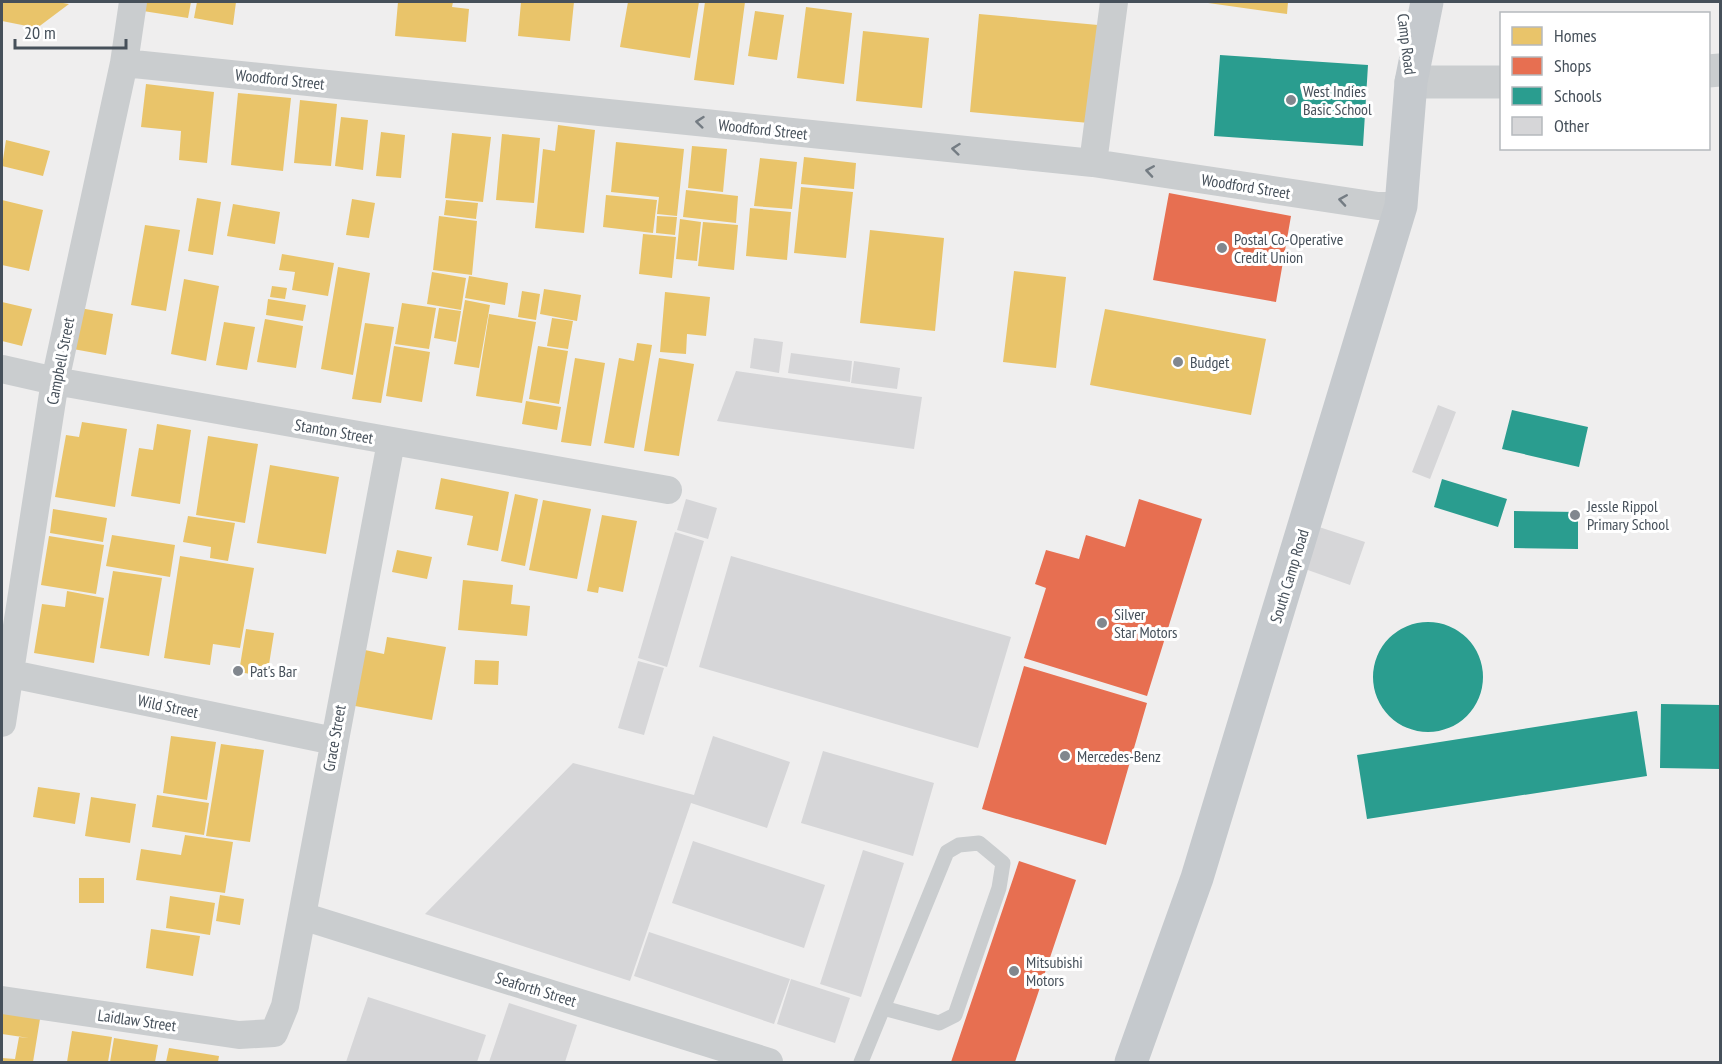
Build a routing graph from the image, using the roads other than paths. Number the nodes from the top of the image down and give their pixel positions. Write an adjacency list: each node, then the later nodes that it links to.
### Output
1 (133, 2): 5 (street, Campbell Street)
2 (1114, 2): 8 (street)
3 (1403, 2): 6 (main road, Camp Road)
4 (1427, 2): 6 (main road, Camp Road)
5 (124, 63): 8 (street, Woodford Street, one-way to 5); 11 (street, Campbell Street)
6 (1411, 82): 7 (street); 9 (main road, South Camp Road)
7 (1500, 82)
8 (1093, 163): 9 (street, Woodford Street, one-way to 8)
9 (1401, 206): 23 (main road, South Camp Road)
10 (2, 369): 11 (street, Stanton Street)
11 (54, 381): 12 (street, Stanton Street); 14 (street, Campbell Street)
12 (391, 442): 13 (street, Stanton Street); 16 (street, Grace Street)
13 (668, 490)
14 (5, 673): 15 (street, Campbell Street); 16 (street, Wild Street)
15 (2, 723)
16 (334, 741): 17 (street, Grace Street)
17 (303, 916): 20 (street, Grace Street); 21 (street, Seaforth Street)
18 (2, 1000): 20 (street, Laidlaw Street)
19 (883, 1008): 19 (lane); 22 (lane)
20 (274, 1033)
21 (769, 1062)
22 (861, 1062)
23 (1131, 1062)

